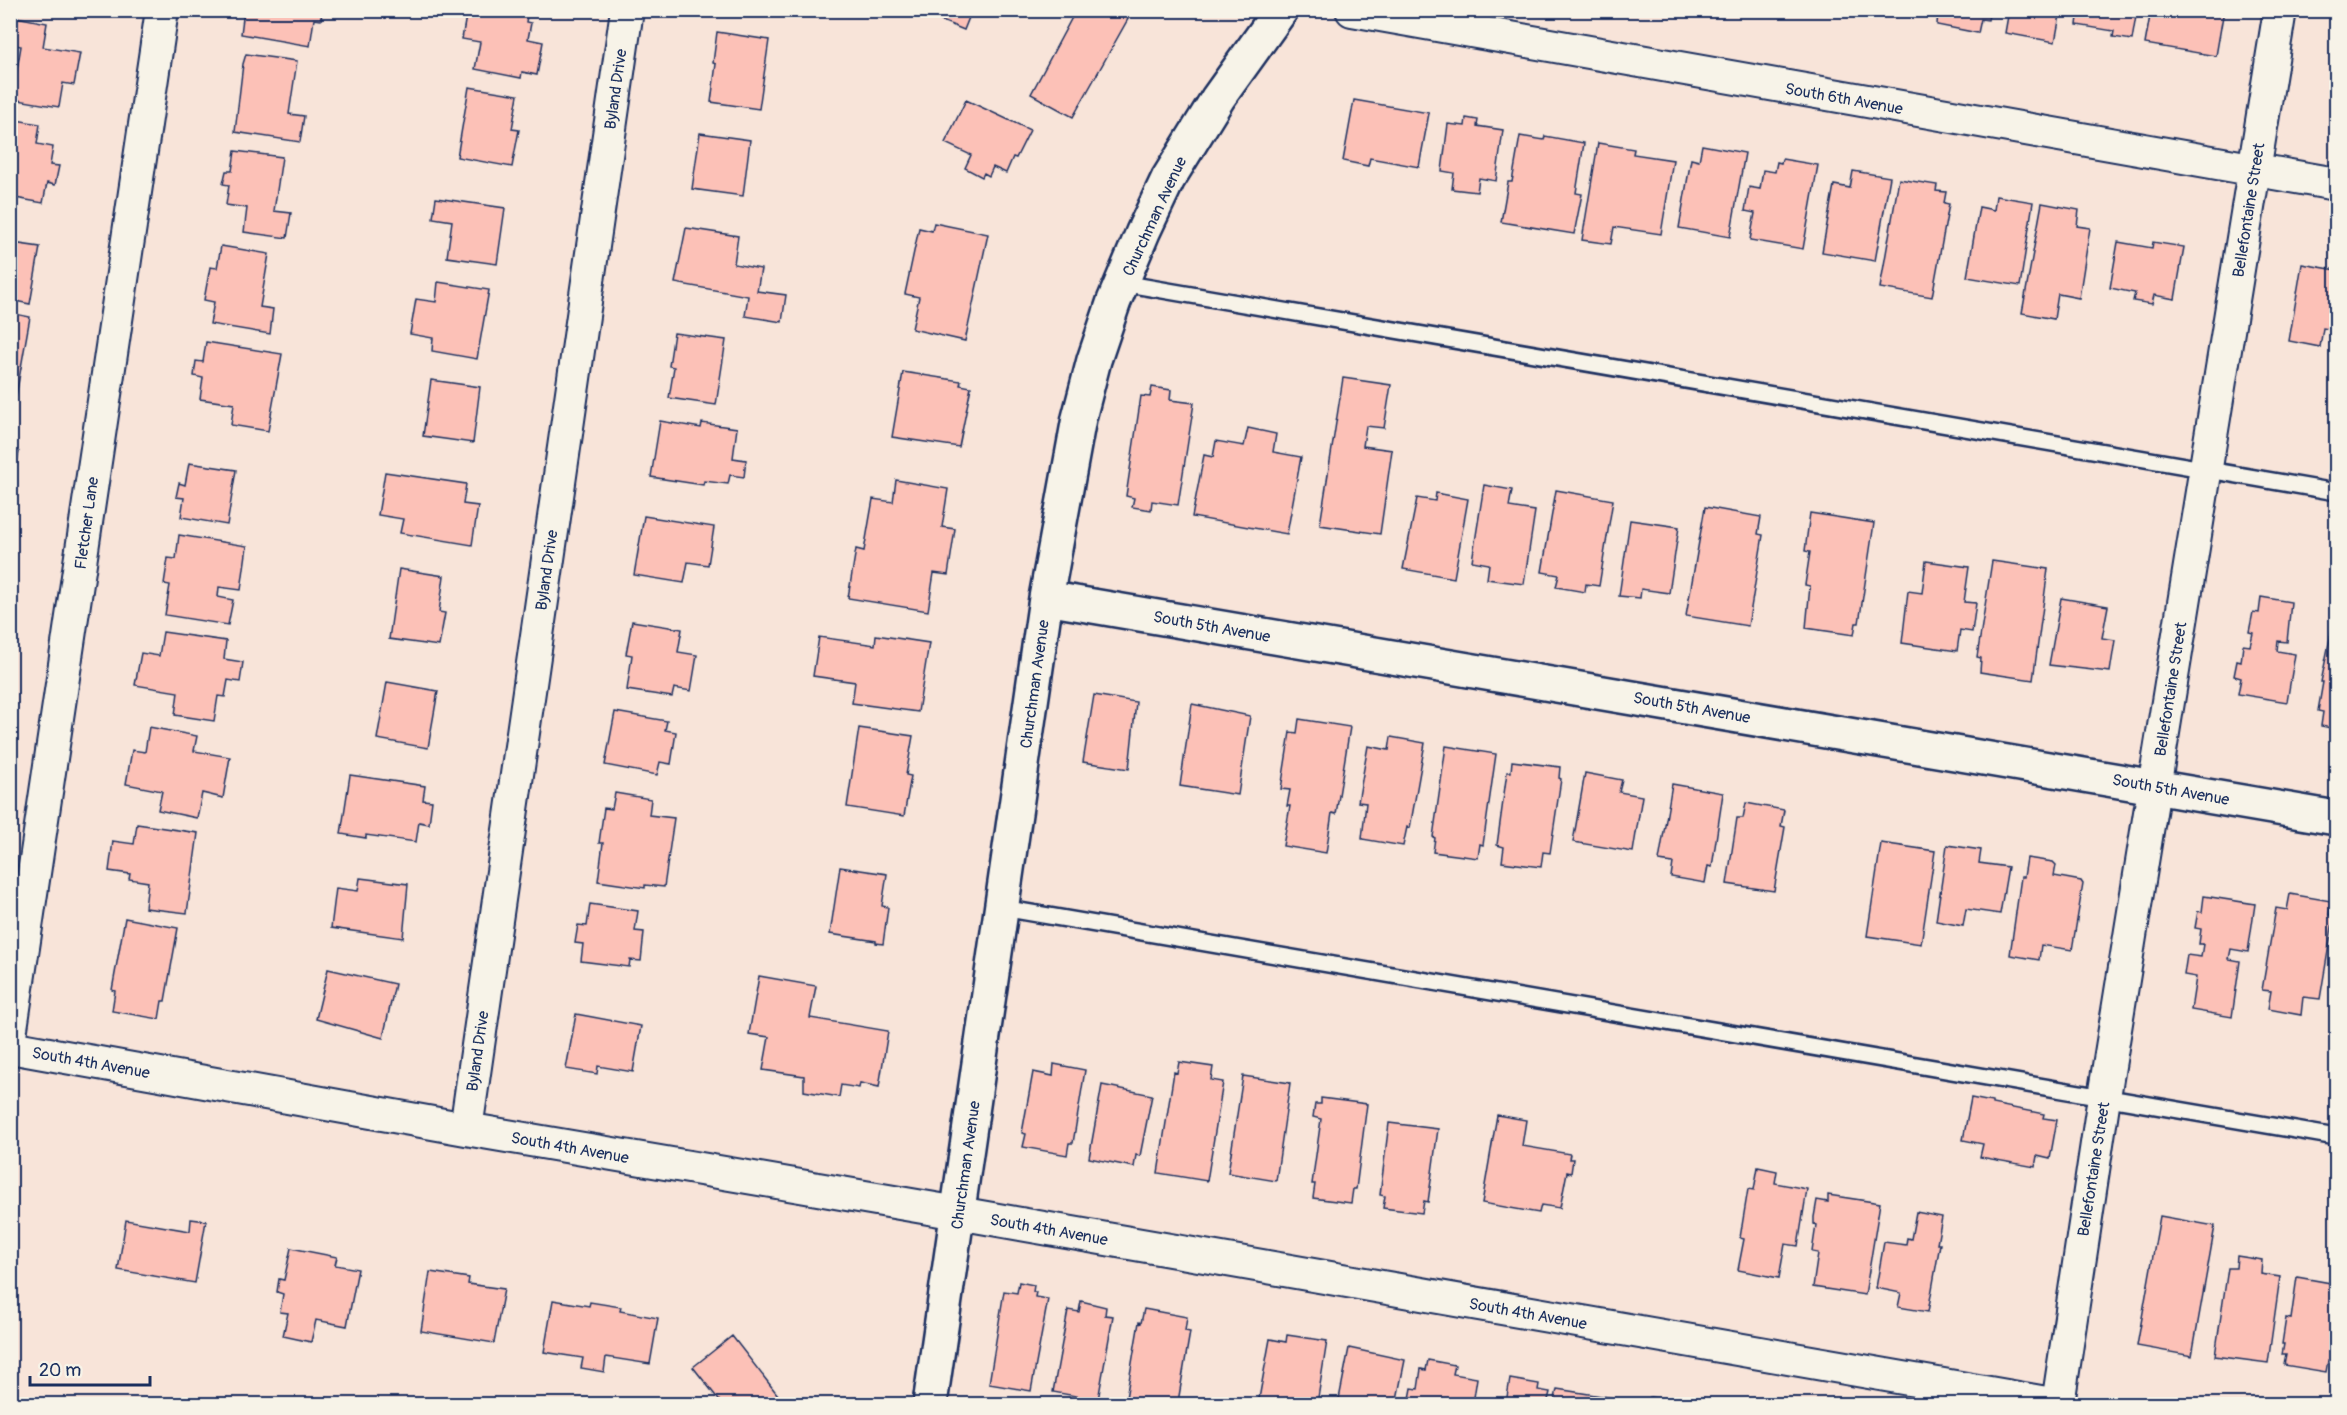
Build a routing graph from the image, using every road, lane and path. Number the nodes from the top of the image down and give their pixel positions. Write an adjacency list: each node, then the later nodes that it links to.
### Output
1 (162, 10): 15 (street, Fletcher Lane)
2 (627, 10): 18 (street, Byland Drive)
3 (1281, 10): 8 (street, Churchman Avenue)
4 (1352, 10): 6 (street, South 6th Avenue)
5 (2280, 10): 6 (street, Bellefontaine Street)
6 (2254, 170): 7 (street, South 6th Avenue); 9 (street, Bellefontaine Street)
7 (2337, 184)
8 (1122, 283): 9 (lane); 11 (street, Churchman Avenue)
9 (2205, 470): 10 (lane); 12 (street, Bellefontaine Street)
10 (2337, 492)
11 (1046, 598): 12 (street, South 5th Avenue); 14 (street, Churchman Avenue)
12 (2154, 786): 13 (street, South 5th Avenue); 17 (street, Bellefontaine Street)
13 (2337, 818)
14 (1002, 908): 17 (lane); 20 (street, Churchman Avenue)
15 (10, 1035)
16 (10, 1047): 18 (street, South 4th Avenue)
17 (2104, 1097): 19 (lane); 23 (street, Bellefontaine Street)
18 (466, 1130): 20 (street, South 4th Avenue)
19 (2337, 1137)
20 (958, 1213): 21 (street, Churchman Avenue); 22 (street, South 4th Avenue)
21 (930, 1404)
22 (2052, 1404)
23 (2058, 1404)

